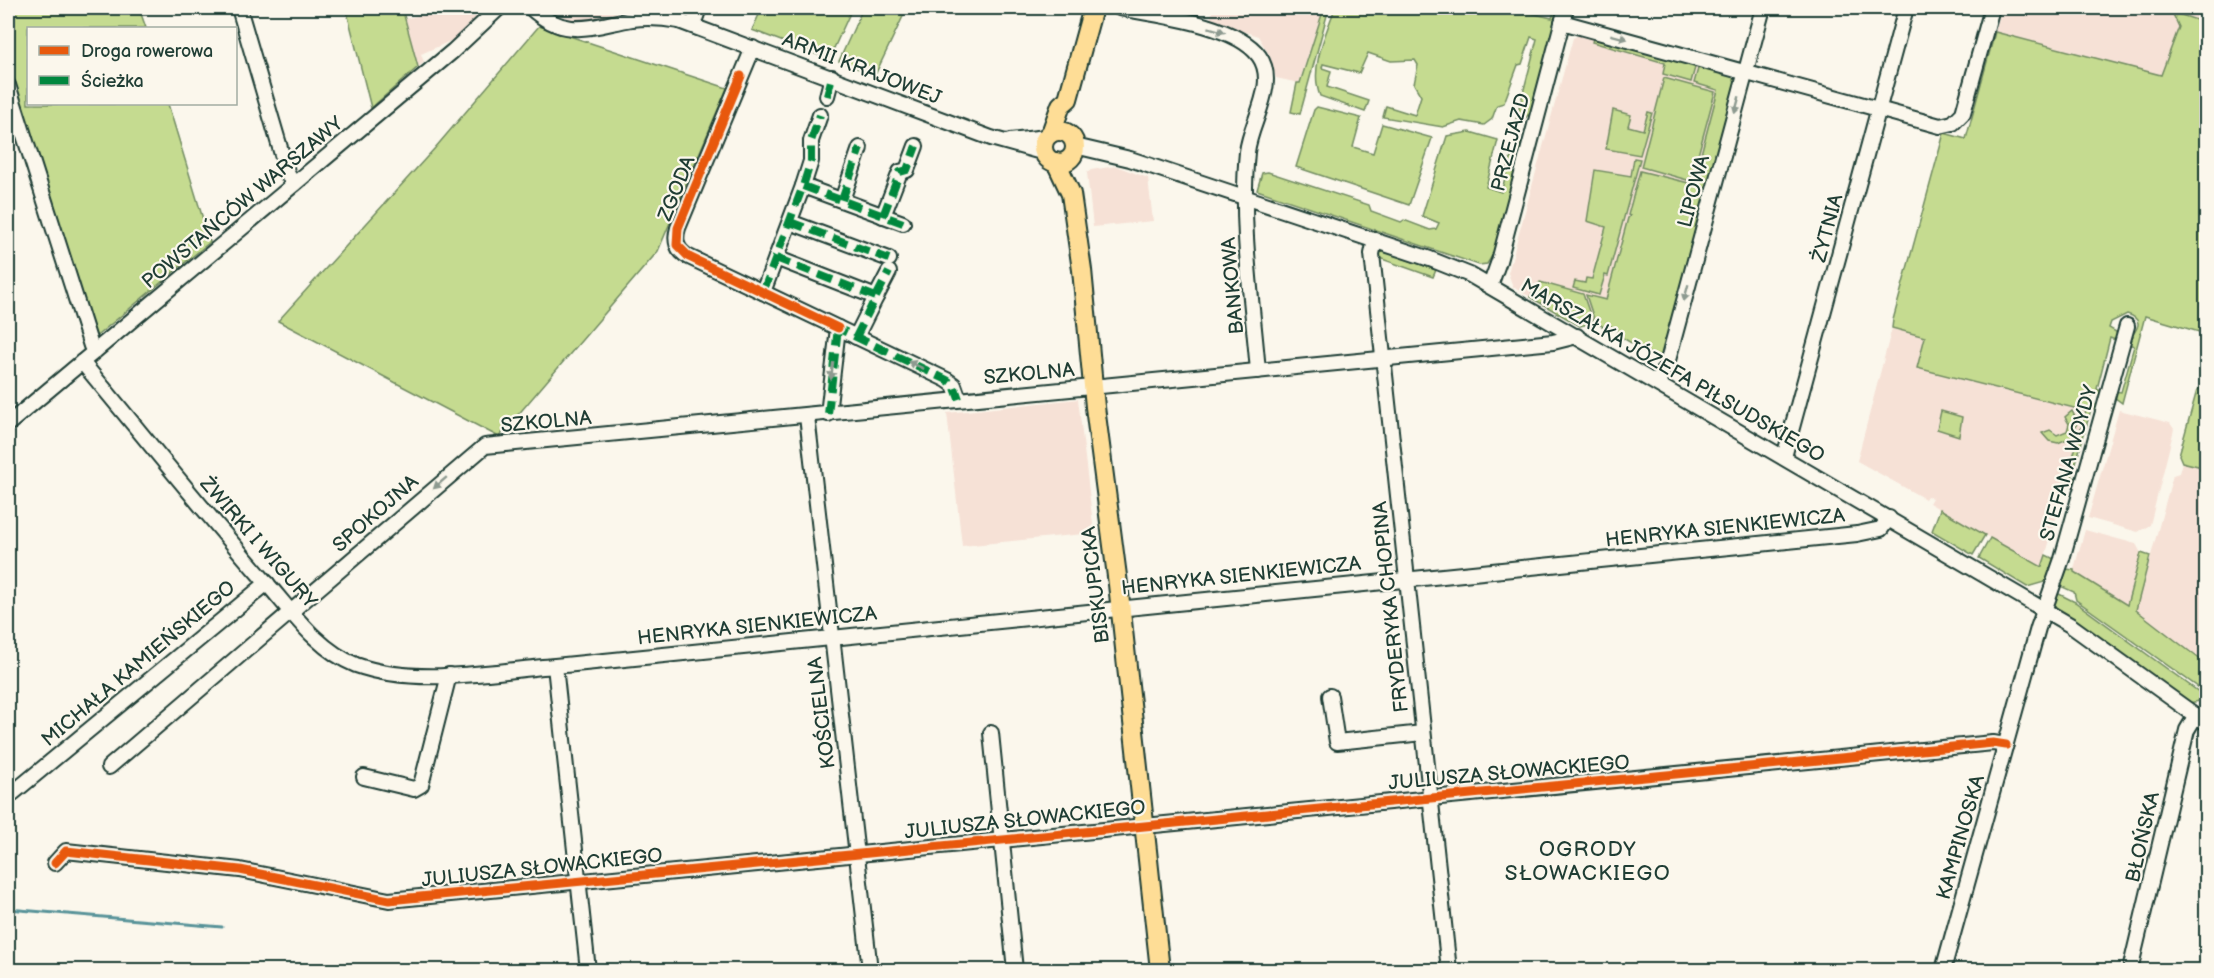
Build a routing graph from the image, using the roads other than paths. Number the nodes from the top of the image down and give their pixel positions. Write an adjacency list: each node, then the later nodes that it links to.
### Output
1 (239, 8): 23 (street)
2 (499, 8): 23 (street, POWSTAŃCÓW WARSZAWY)
3 (531, 8): 12 (street, ARMII KRAJOWEJ)
4 (699, 8): 12 (street)
5 (1093, 8): 21 (main road, BISKUPICKA)
6 (1119, 8): 25 (street, BANKOWA, one-way to 25)
7 (1566, 8): 11 (street, PRZEJAZD)
8 (1763, 8): 14 (street, LIPOWA)
9 (1906, 8): 18 (street, ŻYTNIA)
10 (1992, 8): 18 (street)
11 (1562, 22): 14 (street, one-way to 14); 32 (street, PRZEJAZD)
12 (693, 25): 13 (street, ARMII KRAJOWEJ)
13 (753, 48): 15 (street, ARMII KRAJOWEJ); 33 (street, ZGODA)
14 (1746, 72): 18 (street); 43 (street, LIPOWA, one-way to 43)
15 (832, 77): 17 (street); 21 (street, ARMII KRAJOWEJ)
16 (8, 85): 39 (street)
17 (827, 96)
18 (1879, 108): 50 (street, ŻYTNIA)
19 (820, 115): 24 (street)
20 (916, 146): 27 (street)
21 (1059, 146): 25 (street, MARSZAŁKA JÓZEFA PIŁSUDSKIEGO); 44 (main road, BISKUPICKA)
22 (860, 148): 26 (street)
23 (294, 184): 39 (street, POWSTAŃCÓW WARSZAWY)
24 (803, 186): 26 (street); 28 (street)
25 (1245, 198): 30 (street, MARSZAŁKA JÓZEFA PIŁSUDSKIEGO); 42 (street, BANKOWA)
26 (842, 200): 27 (street)
27 (883, 216): 29 (street)
28 (789, 222): 31 (street); 34 (street)
29 (903, 223)
30 (1375, 240): 32 (street, MARSZAŁKA JÓZEFA PIŁSUDSKIEGO); 40 (street, FRYDERYKA CHOPINA)
31 (776, 258): 33 (street); 34 (street)
32 (1490, 286): 37 (street, MARSZAŁKA JÓZEFA PIŁSUDSKIEGO)
33 (763, 292): 36 (street, ZGODA)
34 (876, 297): 38 (street)
35 (2127, 326): 55 (street, STEFANA WOYDY)
36 (838, 328): 38 (street, ZGODA); 46 (street, one-way to 46)
37 (1577, 336): 40 (street, SZKOLNA); 43 (street, MARSZAŁKA JÓZEFA PIŁSUDSKIEGO)
38 (856, 337): 45 (street, ZGODA, one-way to 38)
39 (95, 351): 41 (street, POWSTAŃCÓW WARSZAWY)
40 (1383, 359): 42 (street, SZKOLNA); 52 (street, FRYDERYKA CHOPINA)
41 (82, 362): 48 (street, POWSTAŃCÓW WARSZAWY); 53 (street, ŻWIRKI I WIGURY)
42 (1258, 370): 44 (street, SZKOLNA)
43 (1657, 383): 50 (street, MARSZAŁKA JÓZEFA PIŁSUDSKIEGO)
44 (1092, 387): 45 (street, SZKOLNA); 54 (main road, BISKUPICKA)
45 (959, 399): 46 (street, SZKOLNA)
46 (828, 414): 47 (street, SZKOLNA)
47 (807, 416): 49 (street, SZKOLNA); 57 (street, KOŚCIELNA)
48 (8, 424)
49 (485, 446): 56 (street, SPOKOJNA, one-way to 56)
50 (1784, 457): 51 (street, MARSZAŁKA JÓZEFA PIŁSUDSKIEGO)
51 (1889, 518): 52 (street, HENRYKA SIENKIEWICZA); 55 (street, MARSZAŁKA JÓZEFA PIŁSUDSKIEGO)
52 (1406, 578): 54 (street, HENRYKA SIENKIEWICZA); 63 (street, FRYDERYKA CHOPINA)
53 (267, 583): 56 (street, ŻWIRKI I WIGURY); 67 (street, MICHAŁA KAMIEŃSKIEGO)
54 (1121, 607): 57 (street, HENRYKA SIENKIEWICZA); 69 (main road, BISKUPICKA)
55 (2044, 610): 61 (street, MARSZAŁKA JÓZEFA PIŁSUDSKIEGO); 64 (street, KAMPINOSKA)
56 (291, 612): 59 (street, ŻWIRKI I WIGURY); 65 (street, SPOKOJNA)
57 (832, 636): 58 (street, HENRYKA SIENKIEWICZA); 71 (street, KOŚCIELNA)
58 (555, 666): 59 (street, HENRYKA SIENKIEWICZA); 73 (street)
59 (448, 675): 66 (street)
60 (1330, 696): 63 (street)
61 (2201, 719): 80 (street, BŁOŃSKA)
62 (991, 733): 70 (street)
63 (1423, 733): 68 (street, FRYDERYKA CHOPINA)
64 (2006, 745): 68 (street, JULIUSZA SŁOWACKIEGO); 79 (street, KAMPINOSKA)
65 (109, 767)
66 (364, 777)
67 (8, 797)
68 (1430, 797): 69 (street, JULIUSZA SŁOWACKIEGO); 78 (street, FRYDERYKA CHOPINA)
69 (1144, 825): 70 (street, JULIUSZA SŁOWACKIEGO); 77 (main road, BISKUPICKA)
70 (1002, 841): 71 (street, JULIUSZA SŁOWACKIEGO); 76 (street)
71 (857, 854): 73 (street, JULIUSZA SŁOWACKIEGO); 75 (street, KOŚCIELNA)
72 (55, 863): 73 (street, JULIUSZA SŁOWACKIEGO)
73 (578, 882): 74 (street)
74 (588, 970)
75 (870, 970)
76 (1015, 970)
77 (1160, 970)
78 (1449, 970)
79 (1943, 970)
80 (2130, 970)

